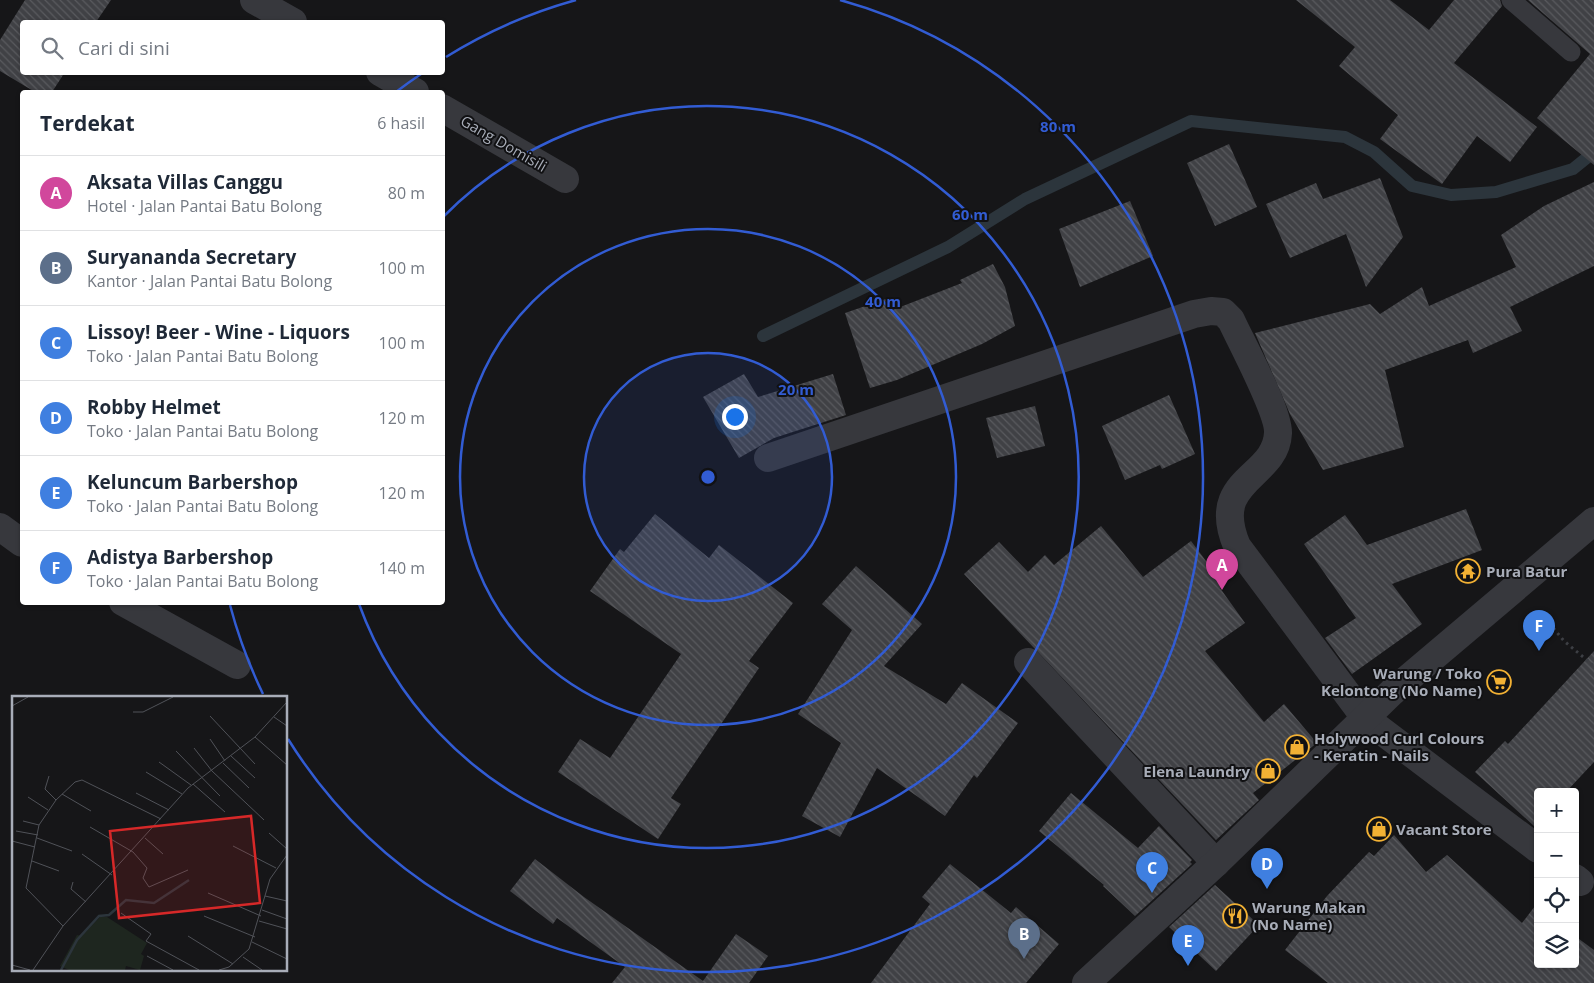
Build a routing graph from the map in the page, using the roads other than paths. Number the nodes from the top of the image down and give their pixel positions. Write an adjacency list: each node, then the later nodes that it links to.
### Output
1 (254, 0): 3 (street)
2 (1511, 0): 4 (lane)
3 (289, 20)
4 (1571, 52)
5 (385, 75): 6 (street)
6 (412, 90)
7 (445, 110): 8 (street, Gang Domisili)
8 (565, 179)
9 (768, 458): 16 (street)
10 (1594, 520): 16 (street)
11 (0, 527): 12 (street)
12 (20, 542)
13 (128, 605): 15 (street)
14 (1028, 662): 18 (street)
15 (237, 665)
16 (1366, 719): 17 (street); 18 (street)
17 (1534, 846)
18 (1216, 863): 19 (street)
19 (1086, 983)

